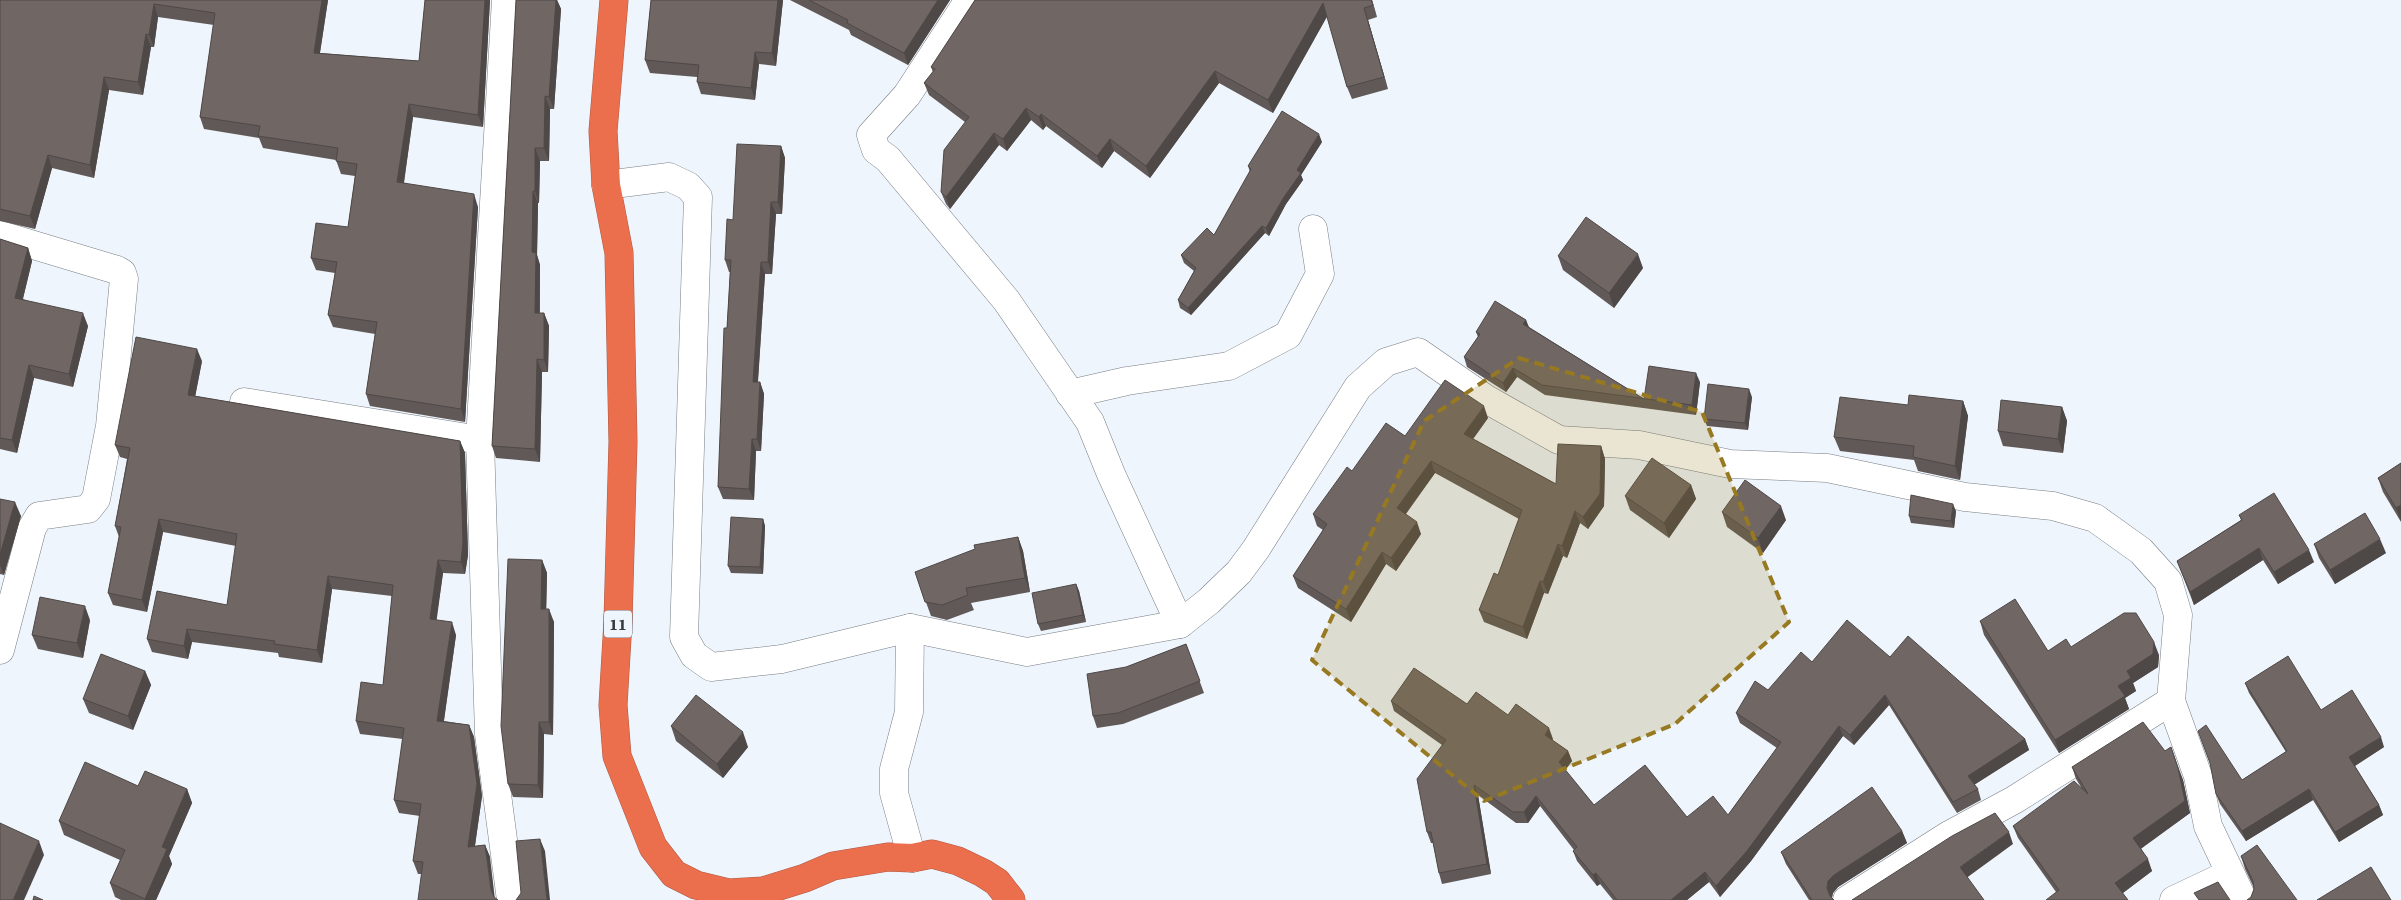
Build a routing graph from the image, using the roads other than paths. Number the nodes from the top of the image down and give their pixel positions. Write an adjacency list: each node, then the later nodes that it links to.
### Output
1 (506, 0): 9 (street)
2 (614, 0): 4 (highway, 11)
3 (969, 0): 7 (street)
4 (606, 185): 11 (street); 14 (highway, 11)
5 (1314, 229): 7 (street)
6 (0, 236): 12 (street)
7 (1070, 394): 10 (street)
8 (244, 402): 9 (street)
9 (480, 440): 16 (street)
10 (1180, 624): 11 (street); 13 (street)
11 (910, 628): 14 (street)
12 (0, 650)
13 (2171, 701): 15 (street); 18 (street)
14 (912, 858): 17 (highway, 11)
15 (2229, 874): 19 (street); 20 (street)
16 (511, 900)
17 (1012, 900)
18 (1847, 900)
19 (2174, 900)
20 (2243, 900)

